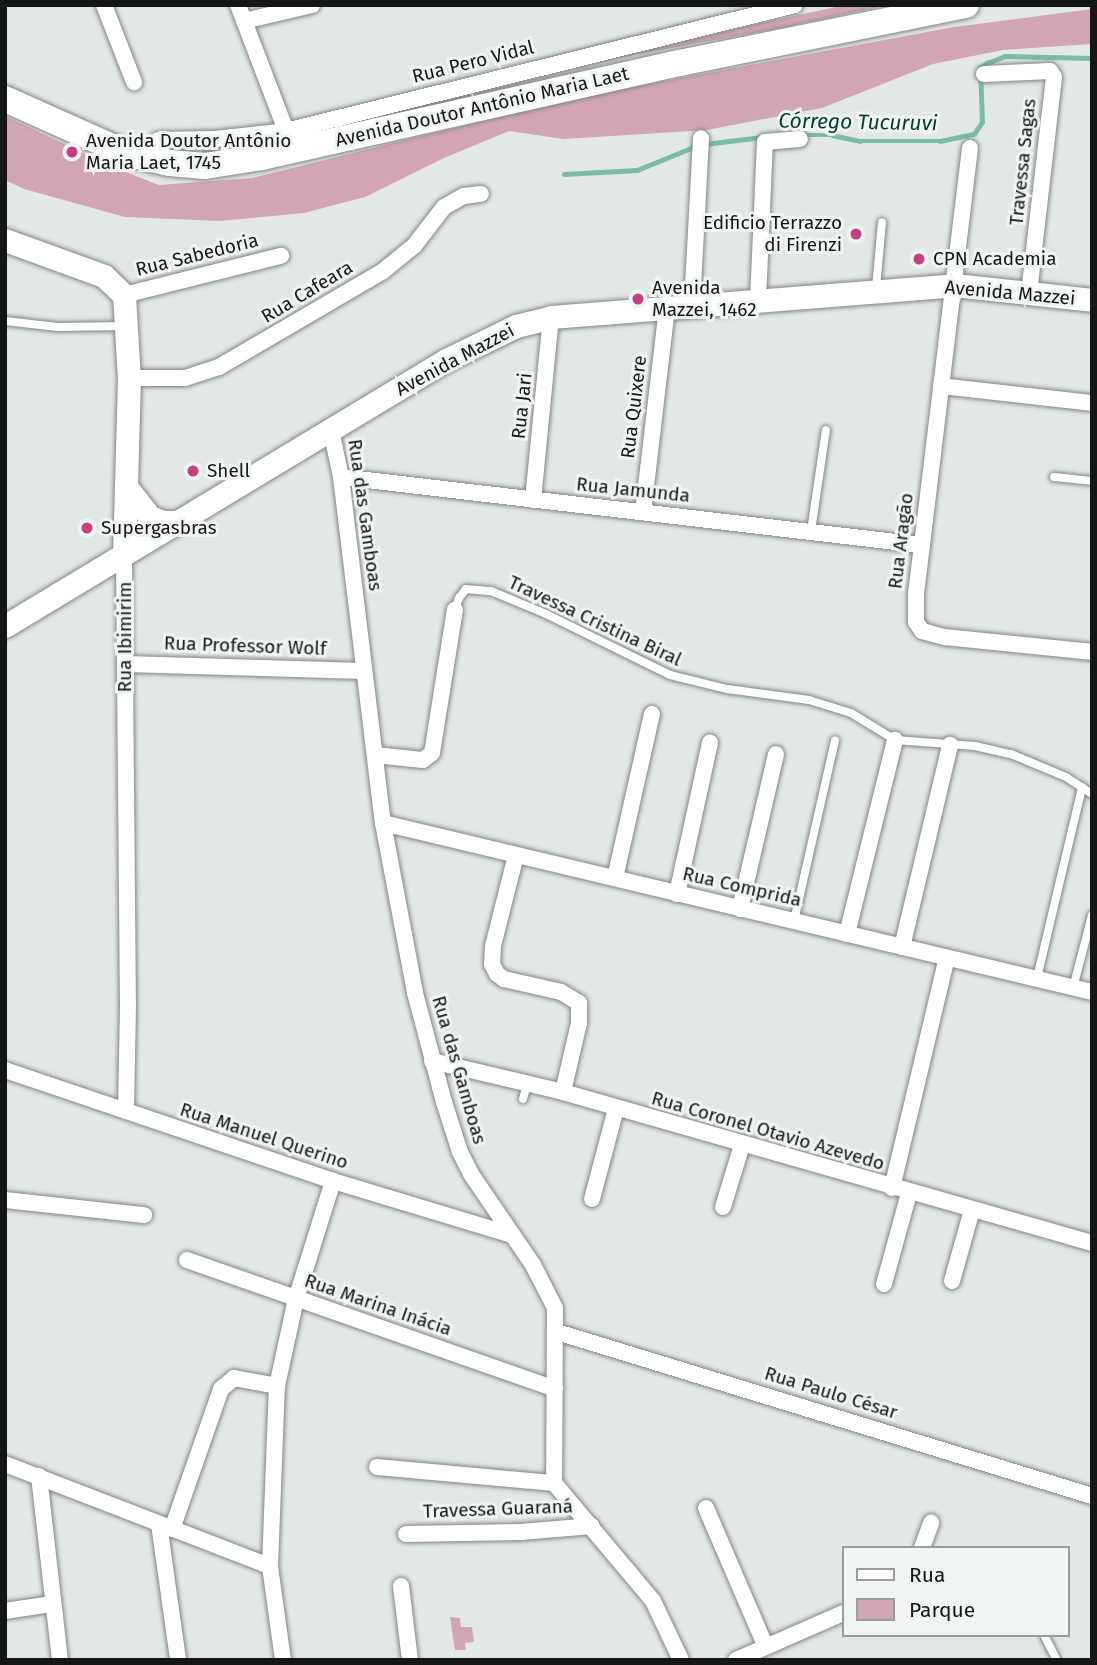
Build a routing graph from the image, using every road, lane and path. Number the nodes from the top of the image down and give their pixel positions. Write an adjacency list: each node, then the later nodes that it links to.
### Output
1 (104, 5): 8 (street)
2 (312, 5): 5 (street)
3 (796, 5): 6 (street, Rua Pero Vidal)
4 (966, 5): 9 (main road, Avenida Doutor Antônio Maria Laet)
5 (241, 13): 10 (street)
6 (728, 13): 10 (street, Rua Pero Vidal)
7 (984, 74): 21 (street, Travessa Sagas)
8 (134, 82)
9 (5, 99)
10 (286, 131): 13 (street, Rua Pero Vidal)
11 (701, 138): 25 (street)
12 (800, 139): 24 (street)
13 (158, 140)
14 (970, 148): 19 (street)
15 (481, 194): 30 (street, Rua Cafeara)
16 (881, 222): 20 (lane)
17 (5, 240): 22 (street)
18 (281, 256): 22 (street, Rua Sabedoria)
19 (955, 285): 20 (street, Avenida Mazzei); 21 (street, Avenida Mazzei); 31 (street, Rua Aragão)
20 (875, 291): 24 (street, Avenida Mazzei)
21 (1030, 292): 23 (street, Avenida Mazzei)
22 (124, 295): 29 (street, Rua Ibimirim)
23 (1092, 300)
24 (758, 301): 25 (street, Avenida Mazzei)
25 (692, 305): 26 (street, Avenida Mazzei)
26 (667, 307): 27 (street, Avenida Mazzei); 40 (street, Rua Quixere)
27 (551, 317): 33 (street, Avenida Mazzei); 39 (street, Rua Jari)
28 (5, 321): 29 (lane)
29 (127, 326): 30 (street, Rua Ibimirim)
30 (129, 377): 38 (street, Rua Ibimirim)
31 (941, 386): 32 (street); 43 (street, Rua Aragão)
32 (1092, 403)
33 (331, 429): 35 (street, Rua das Gamboas); 41 (street, Avenida Mazzei)
34 (826, 430): 42 (lane)
35 (341, 477): 39 (street, Rua Jamunda); 49 (street, Rua das Gamboas)
36 (1054, 477): 37 (lane)
37 (1092, 481)
38 (128, 489): 41 (street); 44 (street, Rua Ibimirim)
39 (533, 500): 40 (street, Rua Jamunda)
40 (643, 512): 42 (street, Rua Jamunda)
41 (178, 522): 44 (street, Avenida Mazzei)
42 (811, 531): 43 (street, Rua Jamunda)
43 (922, 545): 47 (street, Rua Aragão)
44 (124, 554): 46 (street, Avenida Mazzei); 48 (street, Rua Ibimirim)
45 (455, 610): 51 (lane, Travessa Cristina Biral); 56 (street)
46 (5, 626)
47 (1092, 652)
48 (125, 664): 49 (street, Rua Professor Wolf); 76 (street, Rua Ibimirim)
49 (363, 671): 56 (street, Rua das Gamboas)
50 (652, 714): 61 (street)
51 (895, 740): 54 (lane, Travessa Cristina Biral); 66 (street)
52 (835, 741): 65 (lane)
53 (710, 743): 62 (street)
54 (950, 745): 57 (lane, Travessa Cristina Biral); 67 (street)
55 (776, 754): 63 (street)
56 (375, 755): 59 (street, Rua das Gamboas)
57 (1082, 787): 58 (lane, Travessa Cristina Biral); 69 (lane)
58 (1092, 794)
59 (383, 823): 60 (street, Rua Comprida); 72 (street, Rua das Gamboas)
60 (516, 855): 61 (street, Rua Comprida); 74 (street)
61 (615, 878): 62 (street, Rua Comprida)
62 (677, 894): 63 (street, Rua Comprida)
63 (740, 909): 65 (street, Rua Comprida)
64 (1092, 915): 70 (lane)
65 (794, 921): 66 (street, Rua Comprida)
66 (847, 934): 67 (street, Rua Comprida)
67 (902, 947): 68 (street, Rua Comprida)
68 (947, 958): 69 (street, Rua Comprida); 79 (street)
69 (1037, 978): 70 (street, Rua Comprida)
70 (1073, 988): 71 (street, Rua Comprida)
71 (1092, 992)
72 (432, 1061): 74 (street, Rua Coronel Otavio Azevedo); 86 (street, Rua das Gamboas)
73 (5, 1070): 76 (street, Rua Manuel Querino)
74 (563, 1092): 75 (street, Rua Coronel Otavio Azevedo)
75 (616, 1109): 77 (street, Rua Coronel Otavio Azevedo); 81 (street)
76 (125, 1111): 78 (street, Rua Manuel Querino)
77 (742, 1145): 79 (street, Rua Coronel Otavio Azevedo); 83 (street)
78 (333, 1181): 86 (street, Rua Manuel Querino); 91 (street)
79 (892, 1188): 80 (street, Rua Coronel Otavio Azevedo)
80 (909, 1193): 84 (street, Rua Coronel Otavio Azevedo); 90 (street)
81 (592, 1199)
82 (5, 1200): 85 (street)
83 (723, 1207)
84 (972, 1210): 87 (street, Rua Coronel Otavio Azevedo); 89 (street)
85 (144, 1215)
86 (512, 1236): 92 (street, Rua das Gamboas)
87 (1092, 1243)
88 (187, 1260): 91 (street, Rua Marina Inácia)
89 (952, 1281)
90 (884, 1284)
91 (296, 1299): 93 (street); 94 (street, Rua Marina Inácia)
92 (557, 1332): 94 (street, Rua das Gamboas); 99 (street, Rua Paulo César)
93 (277, 1386): 103 (street); 106 (street)
94 (555, 1389): 98 (street, Rua das Gamboas)
95 (5, 1464): 97 (street)
96 (377, 1467): 98 (street)
97 (39, 1476): 103 (street); 108 (street)
98 (554, 1483): 102 (street)
99 (1092, 1496)
100 (706, 1508): 112 (street)
101 (931, 1523): 105 (street)
102 (592, 1526): 104 (street, Travessa Guaraná); 117 (street)
103 (166, 1527): 106 (street); 114 (street)
104 (406, 1534)
105 (923, 1546)
106 (270, 1566): 115 (street)
107 (401, 1586): 116 (street)
108 (52, 1604): 109 (street); 113 (street)
109 (5, 1611)
110 (842, 1613): 112 (street)
111 (1045, 1637): 119 (lane)
112 (766, 1647): 118 (street)
113 (60, 1660)
114 (178, 1660)
115 (283, 1660)
116 (410, 1660)
117 (681, 1660)
118 (736, 1660)
119 (1057, 1660)

